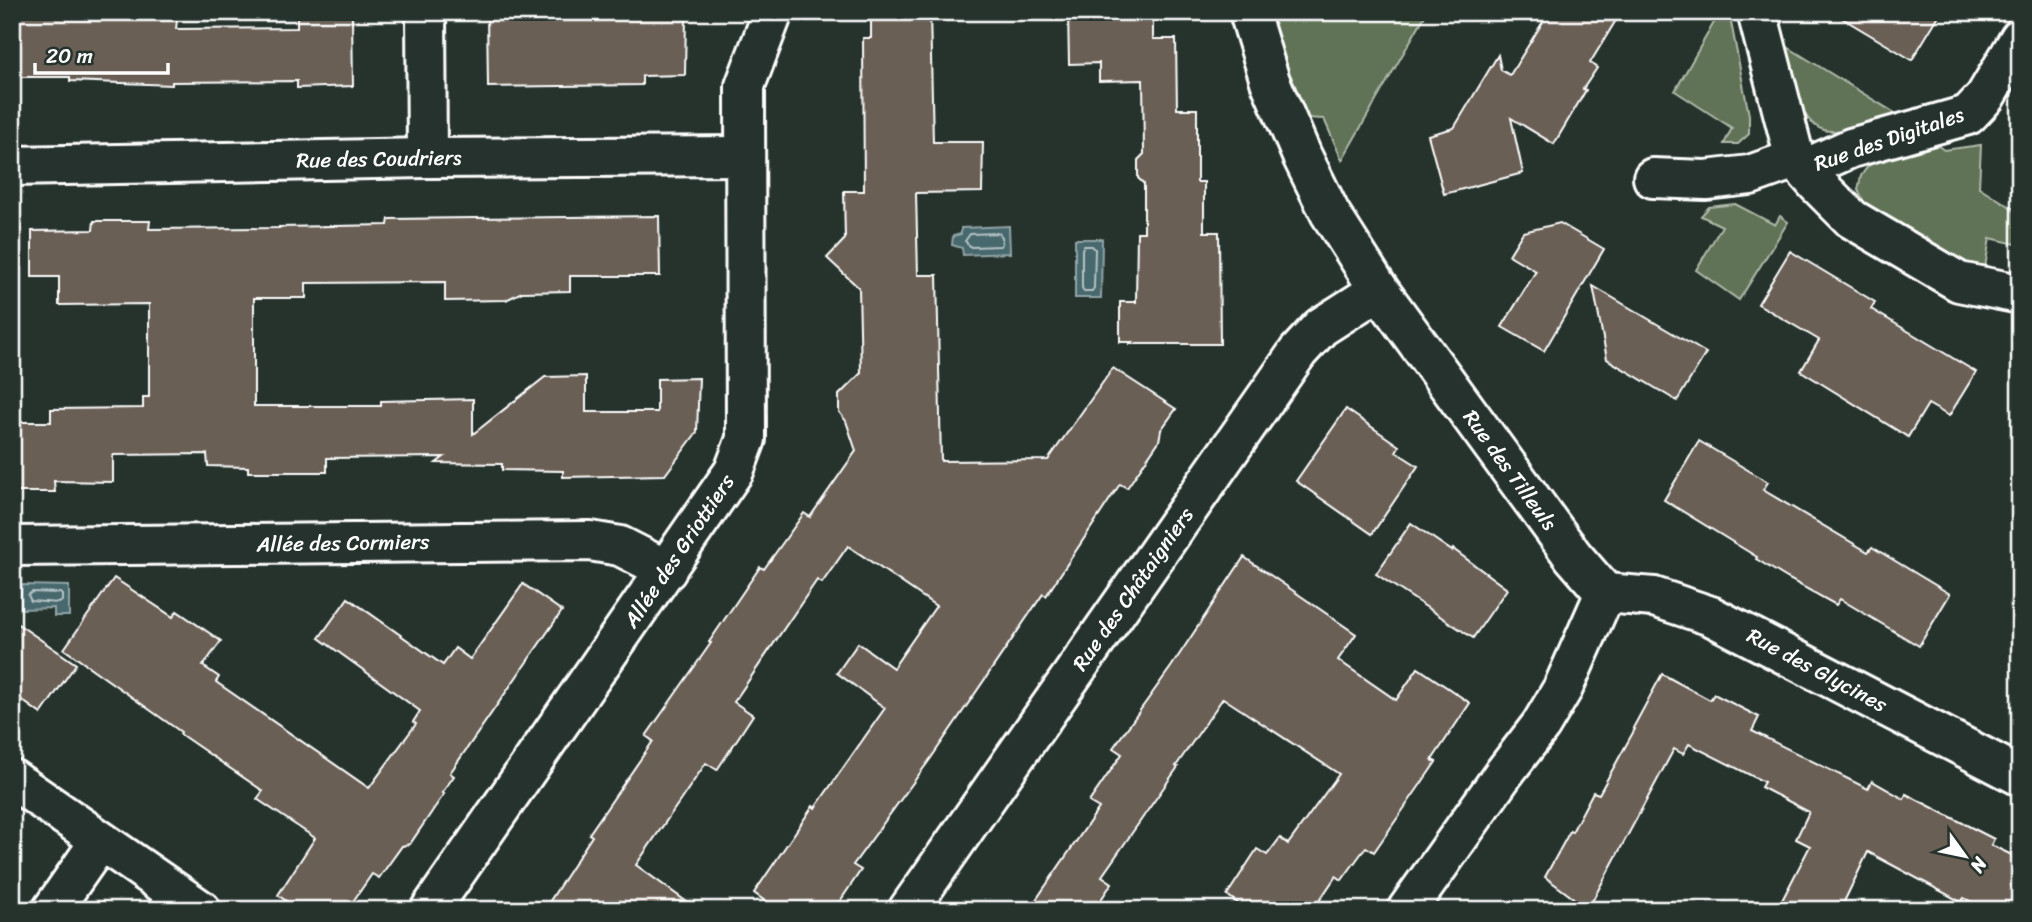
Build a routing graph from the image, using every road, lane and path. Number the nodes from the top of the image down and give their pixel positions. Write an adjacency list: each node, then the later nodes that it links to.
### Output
1 (426, 12): 7 (street)
2 (773, 12): 6 (street, Allée des Griottiers)
3 (1249, 12): 11 (street, Rue des Tilleuls)
4 (1758, 12): 8 (street)
5 (2020, 38): 8 (street, Rue des Digitales)
6 (745, 156): 7 (street, Rue des Coudriers); 14 (street, Allée des Griottiers)
7 (427, 158): 9 (street, Rue des Coudriers)
8 (1799, 164): 10 (street, Rue des Digitales); 12 (street)
9 (12, 166)
10 (1653, 178)
11 (1379, 290): 15 (street, Rue des Tilleuls); 22 (street, Rue des Châtaigniers)
12 (2020, 293)
13 (12, 546): 14 (street, Allée des Cormiers)
14 (667, 570): 21 (street, Allée des Griottiers)
15 (1605, 593): 16 (street, Rue des Glycines); 23 (street)
16 (2020, 776)
17 (12, 779): 18 (street)
18 (100, 841): 19 (street); 20 (street)
19 (52, 910)
20 (201, 910)
21 (430, 910)
22 (908, 910)
23 (1407, 910)

